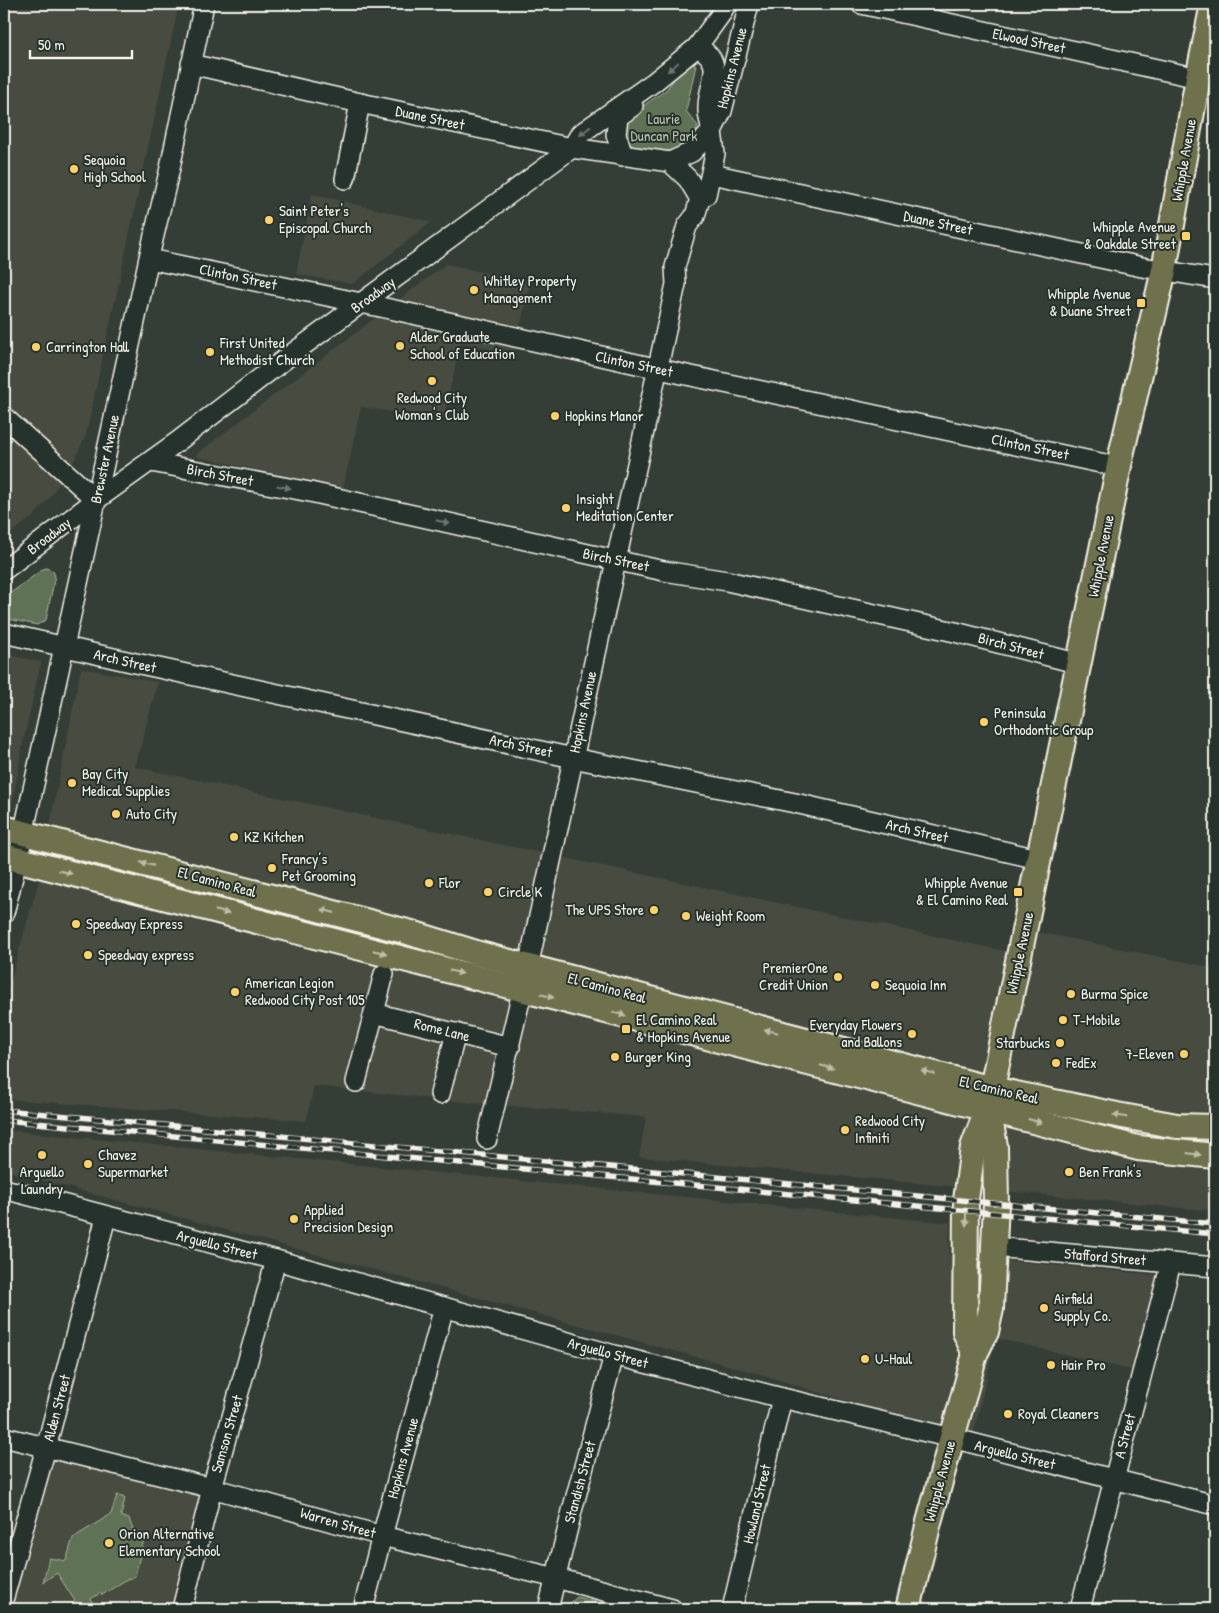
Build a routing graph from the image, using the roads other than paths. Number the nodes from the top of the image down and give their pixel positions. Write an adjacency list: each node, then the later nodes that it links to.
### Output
1 (204, 4): 9 (street, Brewster Avenue)
2 (726, 4): 8 (street, Broadway)
3 (739, 4): 7 (street)
4 (749, 4): 7 (street, Hopkins Avenue)
5 (861, 4): 10 (street, Elwood Street)
6 (1213, 4): 10 (main road, Whipple Avenue)
7 (742, 28): 13 (street, Hopkins Avenue)
8 (697, 47): 11 (street, Broadway, one-way to 11); 13 (street, Hopkins Avenue)
9 (191, 64): 12 (street, Duane Street); 20 (street, Brewster Avenue)
10 (1198, 78): 21 (main road, Whipple Avenue)
11 (654, 82): 14 (street, Broadway, one-way to 14); 15 (street)
12 (360, 103): 14 (street, Duane Street); 18 (street)
13 (712, 131): 16 (street); 17 (street, Hopkins Avenue)
14 (572, 148): 15 (street, Duane Street); 23 (street, Broadway)
15 (624, 156): 16 (street, Duane Street)
16 (670, 162): 19 (street)
17 (712, 174): 19 (street, Hopkins Avenue); 21 (street, Duane Street)
18 (345, 179)
19 (698, 208): 24 (street, Hopkins Avenue)
20 (149, 259): 23 (street, Clinton Street); 28 (street, Brewster Avenue)
21 (1164, 270): 22 (street, Duane Street); 27 (main road, Whipple Avenue)
22 (1215, 279)
23 (361, 304): 24 (street, Clinton Street); 26 (street, Broadway)
24 (658, 369): 27 (street, Clinton Street); 29 (street, Hopkins Avenue)
25 (4, 417): 28 (street)
26 (150, 462): 28 (street, Broadway); 29 (street, Birch Street, one-way to 29)
27 (1119, 467): 33 (main road, Whipple Avenue)
28 (96, 500): 30 (street, Broadway); 32 (street, Brewster Avenue)
29 (616, 560): 33 (street, Birch Street); 34 (street, Hopkins Avenue)
30 (4, 570)
31 (4, 633): 32 (street, Arch Street)
32 (64, 647): 34 (street, Arch Street); 35 (street, Brewster Avenue)
33 (1080, 664): 37 (main road, Whipple Avenue)
34 (573, 758): 37 (street, Arch Street); 40 (street, Hopkins Avenue)
35 (13, 831): 36 (street, Brewster Avenue); 40 (main road, El Camino Real, one-way to 35)
36 (11, 858): 38 (street, Brewster Avenue); 40 (main road, El Camino Real, one-way to 40)
37 (1038, 859): 46 (main road, Whipple Avenue)
38 (4, 913)
39 (384, 974): 41 (street)
40 (525, 978): 43 (street, Hopkins Avenue); 46 (main road, El Camino Real)
41 (374, 1013): 42 (street, Rome Lane); 44 (street)
42 (456, 1033): 43 (street, Rome Lane); 45 (street)
43 (510, 1046): 48 (street, Hopkins Avenue)
44 (356, 1082)
45 (440, 1094)
46 (990, 1099): 47 (main road, El Camino Real, one-way to 46); 49 (main road, El Camino Real, one-way to 49); 52 (main road, Whipple Avenue); 57 (main road, Whipple Avenue, one-way to 57)
47 (1214, 1122)
48 (487, 1139)
49 (1215, 1156)
50 (4, 1189): 51 (street, Arguello Street)
51 (106, 1217): 53 (street, Arguello Street); 62 (street, Alden Street)
52 (994, 1247): 54 (street, Stafford Street); 57 (main road, Whipple Avenue)
53 (276, 1260): 56 (street, Arguello Street); 64 (street, Samson Street)
54 (1171, 1263): 55 (street, Stafford Street); 63 (street, A Street)
55 (1215, 1267)
56 (444, 1307): 58 (street, Arguello Street); 66 (street, Hopkins Avenue)
57 (975, 1354): 61 (main road, Whipple Avenue)
58 (614, 1355): 59 (street, Arguello Street); 67 (street, Standish Street)
59 (782, 1398): 61 (street, Arguello Street); 73 (street, Howland Street)
60 (4, 1437): 62 (street, Warren Street)
61 (952, 1438): 63 (street, Arguello Street); 74 (main road, Whipple Avenue)
62 (46, 1448): 64 (street, Warren Street); 68 (street, Alden Street)
63 (1114, 1480): 65 (street, Arguello Street); 75 (street, A Street)
64 (212, 1488): 66 (street, Warren Street); 69 (street, Samson Street)
65 (1215, 1505)
66 (382, 1536): 67 (street, Warren Street); 70 (street, Hopkins Avenue)
67 (556, 1578): 71 (street, Standish Street); 72 (street, Warren Street)
68 (4, 1598)
69 (182, 1609)
70 (363, 1609)
71 (548, 1609)
72 (672, 1609)
73 (732, 1609)
74 (908, 1609)
75 (1080, 1609)

